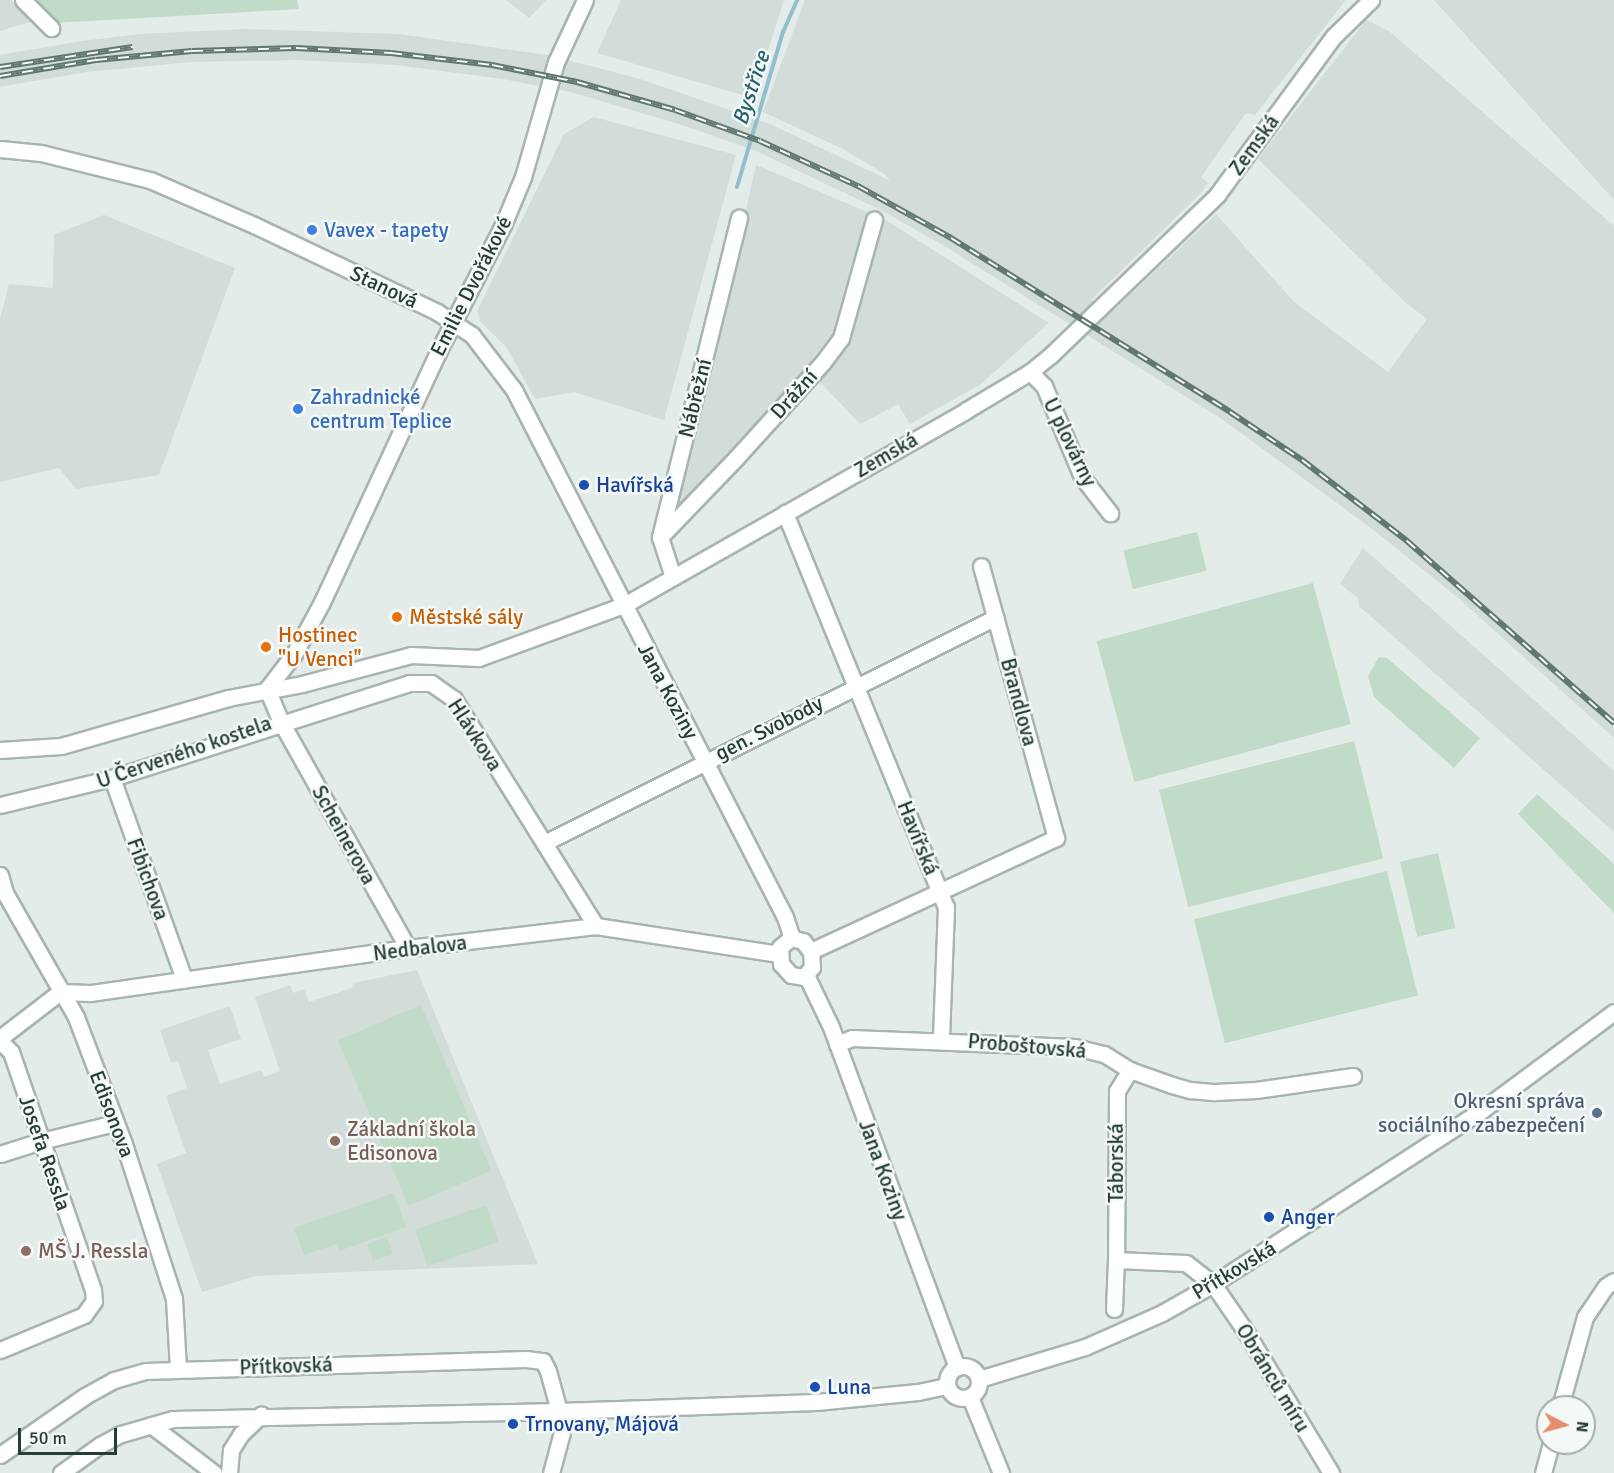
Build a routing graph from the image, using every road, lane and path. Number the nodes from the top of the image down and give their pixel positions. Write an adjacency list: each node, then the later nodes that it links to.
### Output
1 (23, 0): 4 (street)
2 (585, 0): 8 (street, Emilie Dvořákové)
3 (1371, 0): 9 (street, Zemská)
4 (51, 28)
5 (0, 149): 8 (street, Stanová)
6 (739, 218): 12 (street, Nábřežní)
7 (874, 220): 12 (street, Drážní)
8 (455, 322): 15 (street, Stanová); 18 (street, Emilie Dvořákové)
9 (1030, 372): 10 (street, Zemská); 11 (street, U plovárny)
10 (785, 513): 14 (street, Zemská); 17 (street, Havířská)
11 (1110, 513)
12 (660, 537): 14 (street)
13 (981, 566): 16 (street, Brandlova)
14 (673, 577): 15 (street, Zemská)
15 (624, 605): 18 (street, Zemská); 21 (street, Jana Koziny)
16 (996, 617): 17 (street, gen. Svobody); 26 (street, Brandlova)
17 (856, 684): 21 (street, gen. Svobody); 26 (street, Havířská)
18 (267, 689): 19 (street, U Červeného kostela); 20 (street, U Červeného kostela)
19 (281, 722): 22 (street, U Červeného kostela); 24 (street, Hlávkova); 30 (street, Scheinerova)
20 (0, 750)
21 (704, 760): 24 (street, gen. Svobody); 29 (street, Jana Koziny)
22 (112, 778): 23 (street, U Červeného kostela); 34 (street, Fibichova)
23 (0, 805)
24 (544, 843): 28 (street, Hlávkova)
25 (0, 876): 27 (street, Edisonova)
26 (939, 891): 31 (street); 38 (street, Havířská)
27 (3, 894): 35 (street, Edisonova)
28 (596, 926): 30 (street, Nedbalova); 32 (street, Nedbalova)
29 (792, 938): 31 (street); 32 (street)
30 (408, 948): 34 (street, Nedbalova)
31 (811, 951): 33 (street)
32 (779, 954): 33 (street)
33 (806, 975): 39 (street, Jana Koziny)
34 (184, 979): 35 (street, Nedbalova)
35 (60, 992): 37 (street); 42 (street, Edisonova)
36 (1614, 1012): 47 (street, Přítkovská)
37 (0, 1040): 43 (street, Josefa Ressla)
38 (941, 1040): 39 (street, Proboštovská); 40 (street, Proboštovská)
39 (837, 1044): 50 (street, Jana Koziny)
40 (1130, 1070): 41 (street, Proboštovská); 45 (street, Táborská)
41 (1353, 1076)
42 (115, 1123): 43 (street); 51 (street, Edisonova)
43 (41, 1141): 44 (street); 49 (street, Josefa Ressla)
44 (0, 1154)
45 (1116, 1260): 47 (street); 48 (street, Táborská)
46 (1614, 1281): 54 (street)
47 (1214, 1284): 52 (street, Přítkovská); 66 (street, Obránců míru)
48 (1114, 1309)
49 (0, 1350)
50 (957, 1367): 52 (street); 53 (street)
51 (178, 1368): 56 (street, Přítkovská); 59 (street, Přítkovská)
52 (979, 1379): 55 (street)
53 (947, 1386): 55 (street); 56 (street)
54 (1563, 1395)
55 (970, 1397): 65 (street)
56 (559, 1411): 57 (street); 64 (street)
57 (261, 1415): 58 (street); 63 (street)
58 (151, 1425): 61 (street); 62 (street)
59 (0, 1455)
60 (1547, 1455): 67 (street)
61 (61, 1473)
62 (214, 1473)
63 (229, 1473)
64 (551, 1473)
65 (1001, 1473)
66 (1332, 1473)
67 (1542, 1473)

